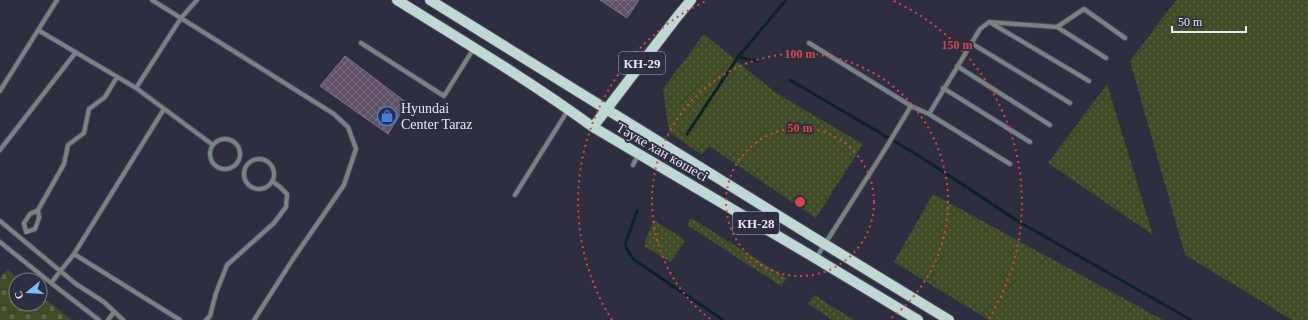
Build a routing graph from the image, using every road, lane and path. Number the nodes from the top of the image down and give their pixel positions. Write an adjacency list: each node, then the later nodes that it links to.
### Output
1 (57, 0): 10 (lane)
2 (152, 0): 7 (lane)
3 (197, 0): 7 (lane)
4 (397, 0): 15 (main road, Тәуке хан көшесі / КН-28)
5 (430, 0): 28 (main road, Тәуке хан көшесі / КН-28)
6 (691, 0): 28 (main road, КН-29)
7 (181, 18): 21 (lane); 56 (lane)
8 (989, 22): 9 (lane); 14 (lane); 20 (lane)
9 (1056, 27): 11 (lane); 17 (lane)
10 (38, 30): 16 (lane); 23 (lane)
11 (1125, 38)
12 (361, 43): 15 (lane)
13 (809, 43): 25 (lane)
14 (971, 43): 18 (lane); 24 (lane)
15 (475, 48): 27 (main road, Тәуке хан көшесі / КН-28)
16 (76, 52): 19 (lane); 34 (lane)
17 (1106, 58)
18 (957, 66): 22 (lane); 30 (lane)
19 (117, 77): 21 (lane); 42 (lane)
20 (1089, 81)
21 (136, 88): 26 (lane)
22 (944, 88): 29 (lane); 32 (lane)
23 (0, 91)
24 (1070, 103)
25 (911, 106): 29 (lane); 45 (lane)
26 (164, 109): 33 (lane); 46 (lane)
27 (568, 109): 31 (main road, Тәуке хан көшесі / КН-28); 41 (lane)
28 (607, 110): 31 (main road, КН-29); 45 (main road, Тәуке хан көшесі / КН-28)
29 (929, 114): 37 (lane)
30 (1050, 125)
31 (593, 127): 35 (main road, Тәуке хан көшесі / КН-28)
32 (1030, 142)
33 (212, 145): 36 (lane); 36 (lane)
34 (0, 150)
35 (638, 154): 38 (lane); 47 (main road, Тәуке хан көшесі / КН-28)
36 (237, 163): 39 (lane)
37 (1010, 164)
38 (633, 165)
39 (246, 168): 40 (lane); 40 (lane)
40 (272, 181): 55 (lane)
41 (515, 194)
42 (38, 210): 42 (lane)
43 (0, 221): 48 (lane)
44 (0, 242): 49 (lane)
45 (824, 245): 47 (lane); 58 (main road, Тәуке хан көшесі / КН-28)
46 (74, 254): 48 (lane); 54 (lane)
47 (816, 258): 57 (main road, Тәуке хан көшесі / КН-28)
48 (60, 271): 49 (lane); 50 (lane)
49 (51, 283): 51 (lane)
50 (114, 312): 52 (lane); 53 (lane)
51 (99, 320)
52 (108, 320)
53 (123, 320)
54 (180, 320)
55 (206, 320)
56 (254, 320)
57 (918, 320)
58 (949, 320)

